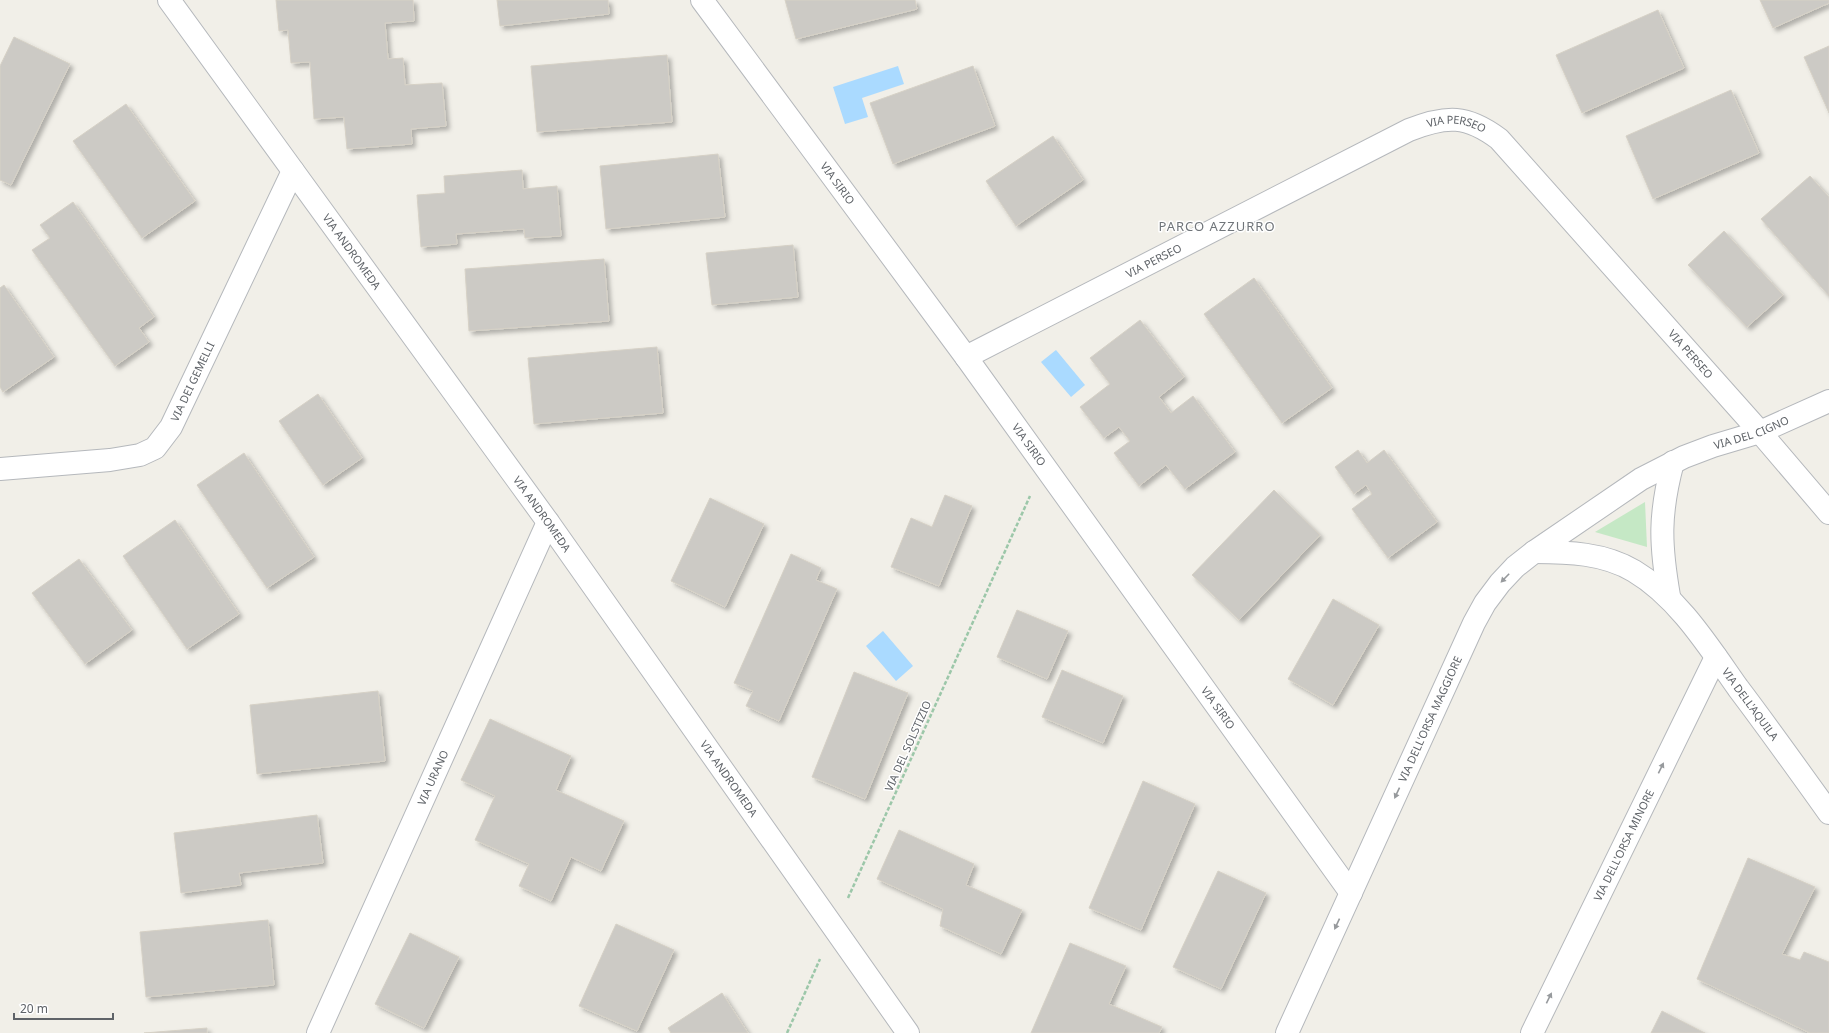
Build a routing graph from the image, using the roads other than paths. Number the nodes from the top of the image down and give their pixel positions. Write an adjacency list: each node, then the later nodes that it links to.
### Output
1 (169, 0): 3 (street, VIA ANDROMEDA)
2 (702, 0): 4 (street, VIA SIRIO)
3 (293, 171): 8 (street, VIA DEI GEMELLI); 10 (street, VIA ANDROMEDA)
4 (966, 357): 6 (street, VIA PERSEO); 15 (street, VIA SIRIO)
5 (1829, 401): 6 (street, VIA DEL CIGNO)
6 (1760, 432): 7 (street, VIA DEL CIGNO); 9 (street, VIA PERSEO)
7 (1673, 462): 11 (street, VIA DEL CIGNO); 12 (street)
8 (0, 469)
9 (1829, 513)
10 (548, 522): 16 (street, VIA URANO); 17 (street, VIA ANDROMEDA)
11 (1534, 552): 12 (street); 15 (street, VIA DELL'ORSA MAGGIORE, one-way to 15)
12 (1668, 596): 13 (street, VIA DELL'AQUILA)
13 (1716, 657): 14 (street, VIA DELL'AQUILA); 19 (street, VIA DELL'ORSA MINORE, one-way to 13)
14 (1829, 813)
15 (1351, 893): 18 (street, VIA DELL'ORSA MAGGIORE, one-way to 18)
16 (318, 1033)
17 (908, 1033)
18 (1287, 1033)
19 (1532, 1033)

